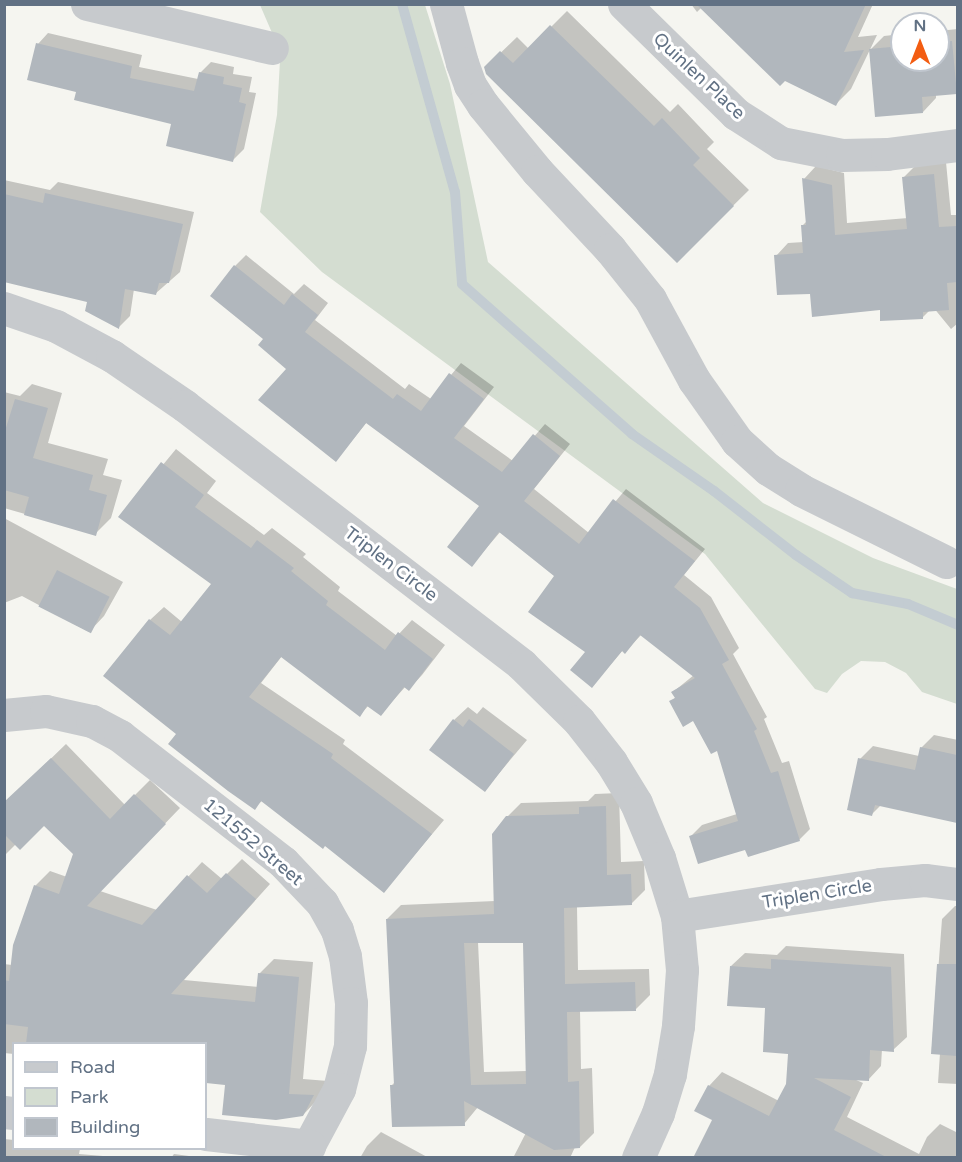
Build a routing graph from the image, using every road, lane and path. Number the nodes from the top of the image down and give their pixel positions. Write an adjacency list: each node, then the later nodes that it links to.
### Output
1 (87, 4): 4 (street)
2 (446, 4): 7 (street)
3 (624, 4): 5 (street, Quinlen Place)
4 (272, 48)
5 (957, 146)
6 (4, 308): 10 (street, Triplen Circle)
7 (946, 562)
8 (4, 715): 12 (street, 121552 Street)
9 (957, 884): 10 (street, Triplen Circle)
10 (677, 916): 13 (street, Triplen Circle)
11 (207, 1134): 12 (street)
12 (305, 1152)
13 (638, 1158)

